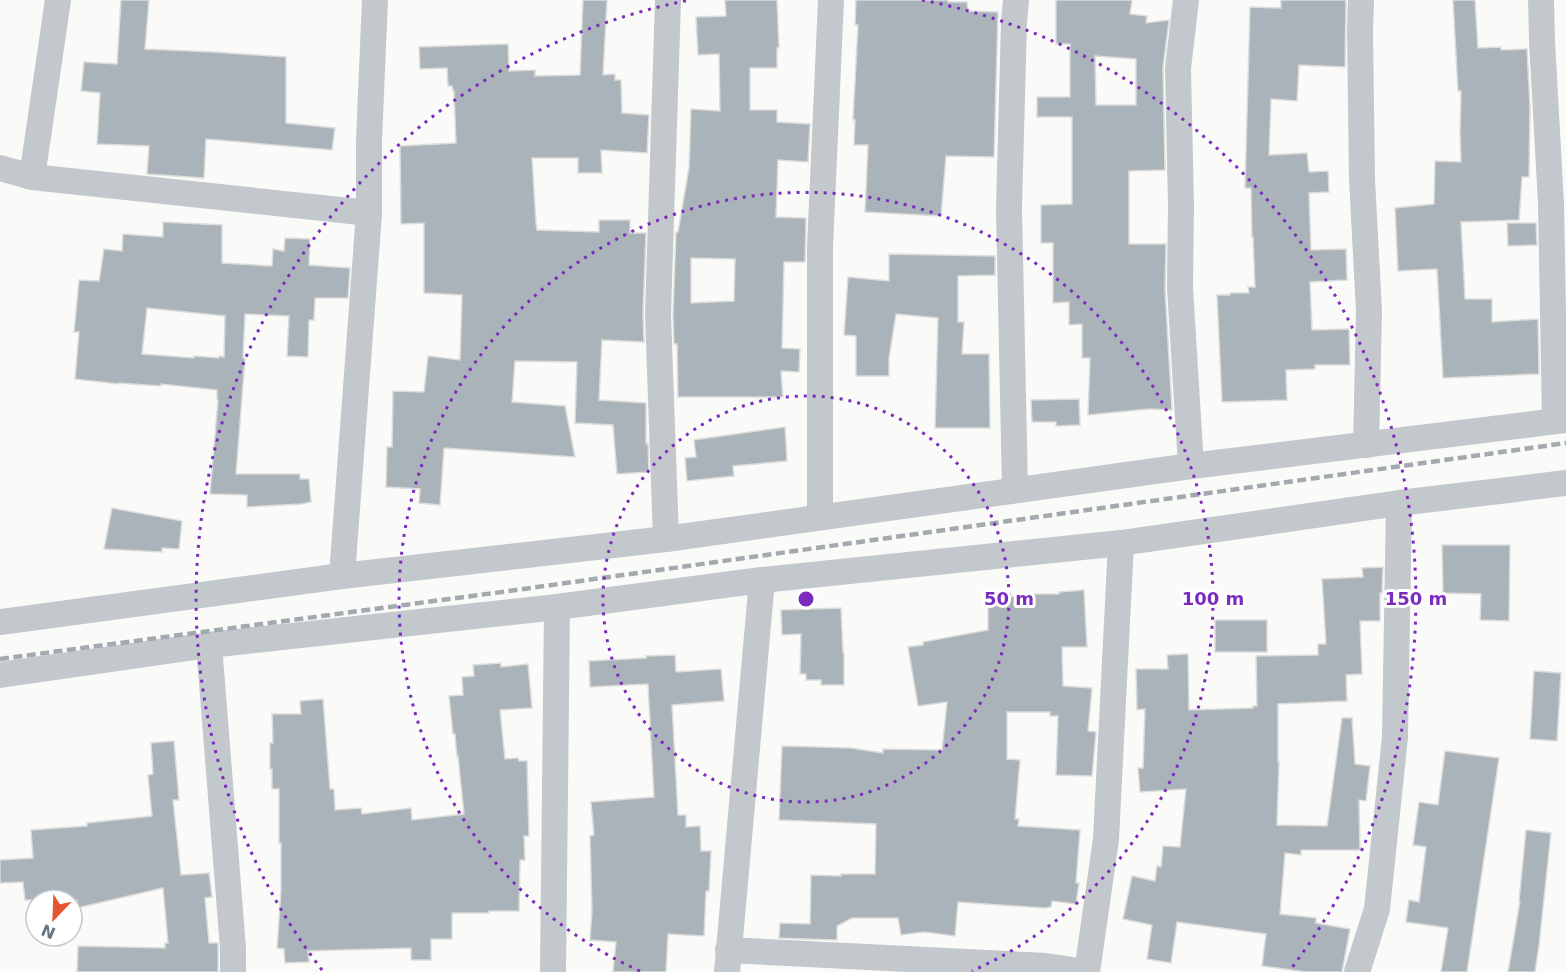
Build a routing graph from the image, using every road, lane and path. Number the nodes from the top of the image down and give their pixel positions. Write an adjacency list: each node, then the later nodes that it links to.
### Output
1 (58, 0): 10 (street)
2 (375, 0): 11 (street)
3 (668, 0): 19 (street)
4 (831, 0): 18 (street)
5 (1016, 0): 16 (street)
6 (1186, 0): 14 (street)
7 (1361, 0): 13 (street)
8 (1541, 0): 12 (street)
9 (0, 168): 10 (street)
10 (32, 177): 11 (street)
11 (369, 213): 21 (street)
12 (1561, 421): 13 (street)
13 (1366, 445): 14 (street)
14 (1191, 466): 16 (street)
15 (1566, 483): 17 (street)
16 (1016, 490): 18 (street)
17 (1399, 503): 20 (street); 31 (street)
18 (820, 516): 19 (street)
19 (666, 539): 21 (street)
20 (1121, 543): 22 (street); 30 (street)
21 (342, 576): 24 (street)
22 (762, 580): 23 (street); 27 (street)
23 (557, 607): 25 (street); 29 (street)
24 (0, 622)
25 (209, 645): 26 (street); 28 (street)
26 (0, 675)
27 (728, 961): 30 (street)
28 (233, 972)
29 (553, 972)
30 (1087, 972)
31 (1357, 972)

